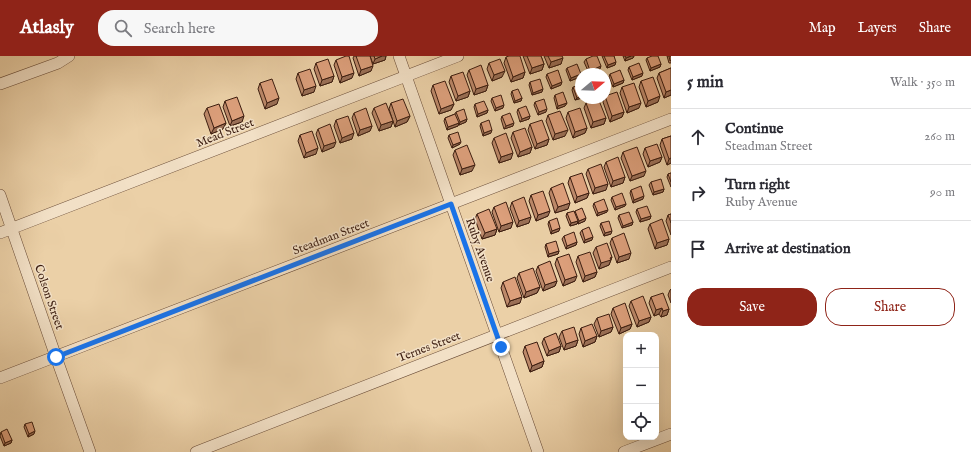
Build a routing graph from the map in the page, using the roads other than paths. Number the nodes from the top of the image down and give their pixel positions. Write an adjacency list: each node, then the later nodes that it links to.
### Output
1 (69, 56): 5 (street)
2 (399, 56): 4 (street, Ruby Avenue)
3 (458, 56): 4 (street, Mead Street)
4 (406, 76): 8 (street, Ruby Avenue); 9 (street, Mead Street)
5 (0, 84)
6 (671, 119): 8 (street, Steadman Street)
7 (0, 195): 9 (street, Colson Street)
8 (451, 204): 12 (street, Ruby Avenue); 13 (street, Steadman Street)
9 (12, 229): 10 (street, Mead Street); 13 (street, Colson Street)
10 (0, 233)
11 (671, 267): 12 (street, Ternes Street)
12 (497, 335): 17 (street, Ternes Street); 18 (street, Ruby Avenue)
13 (56, 357): 14 (street, Steadman Street); 16 (street, Colson Street)
14 (0, 378)
15 (671, 434): 19 (street)
16 (90, 452)
17 (196, 452)
18 (538, 452)
19 (624, 452)

